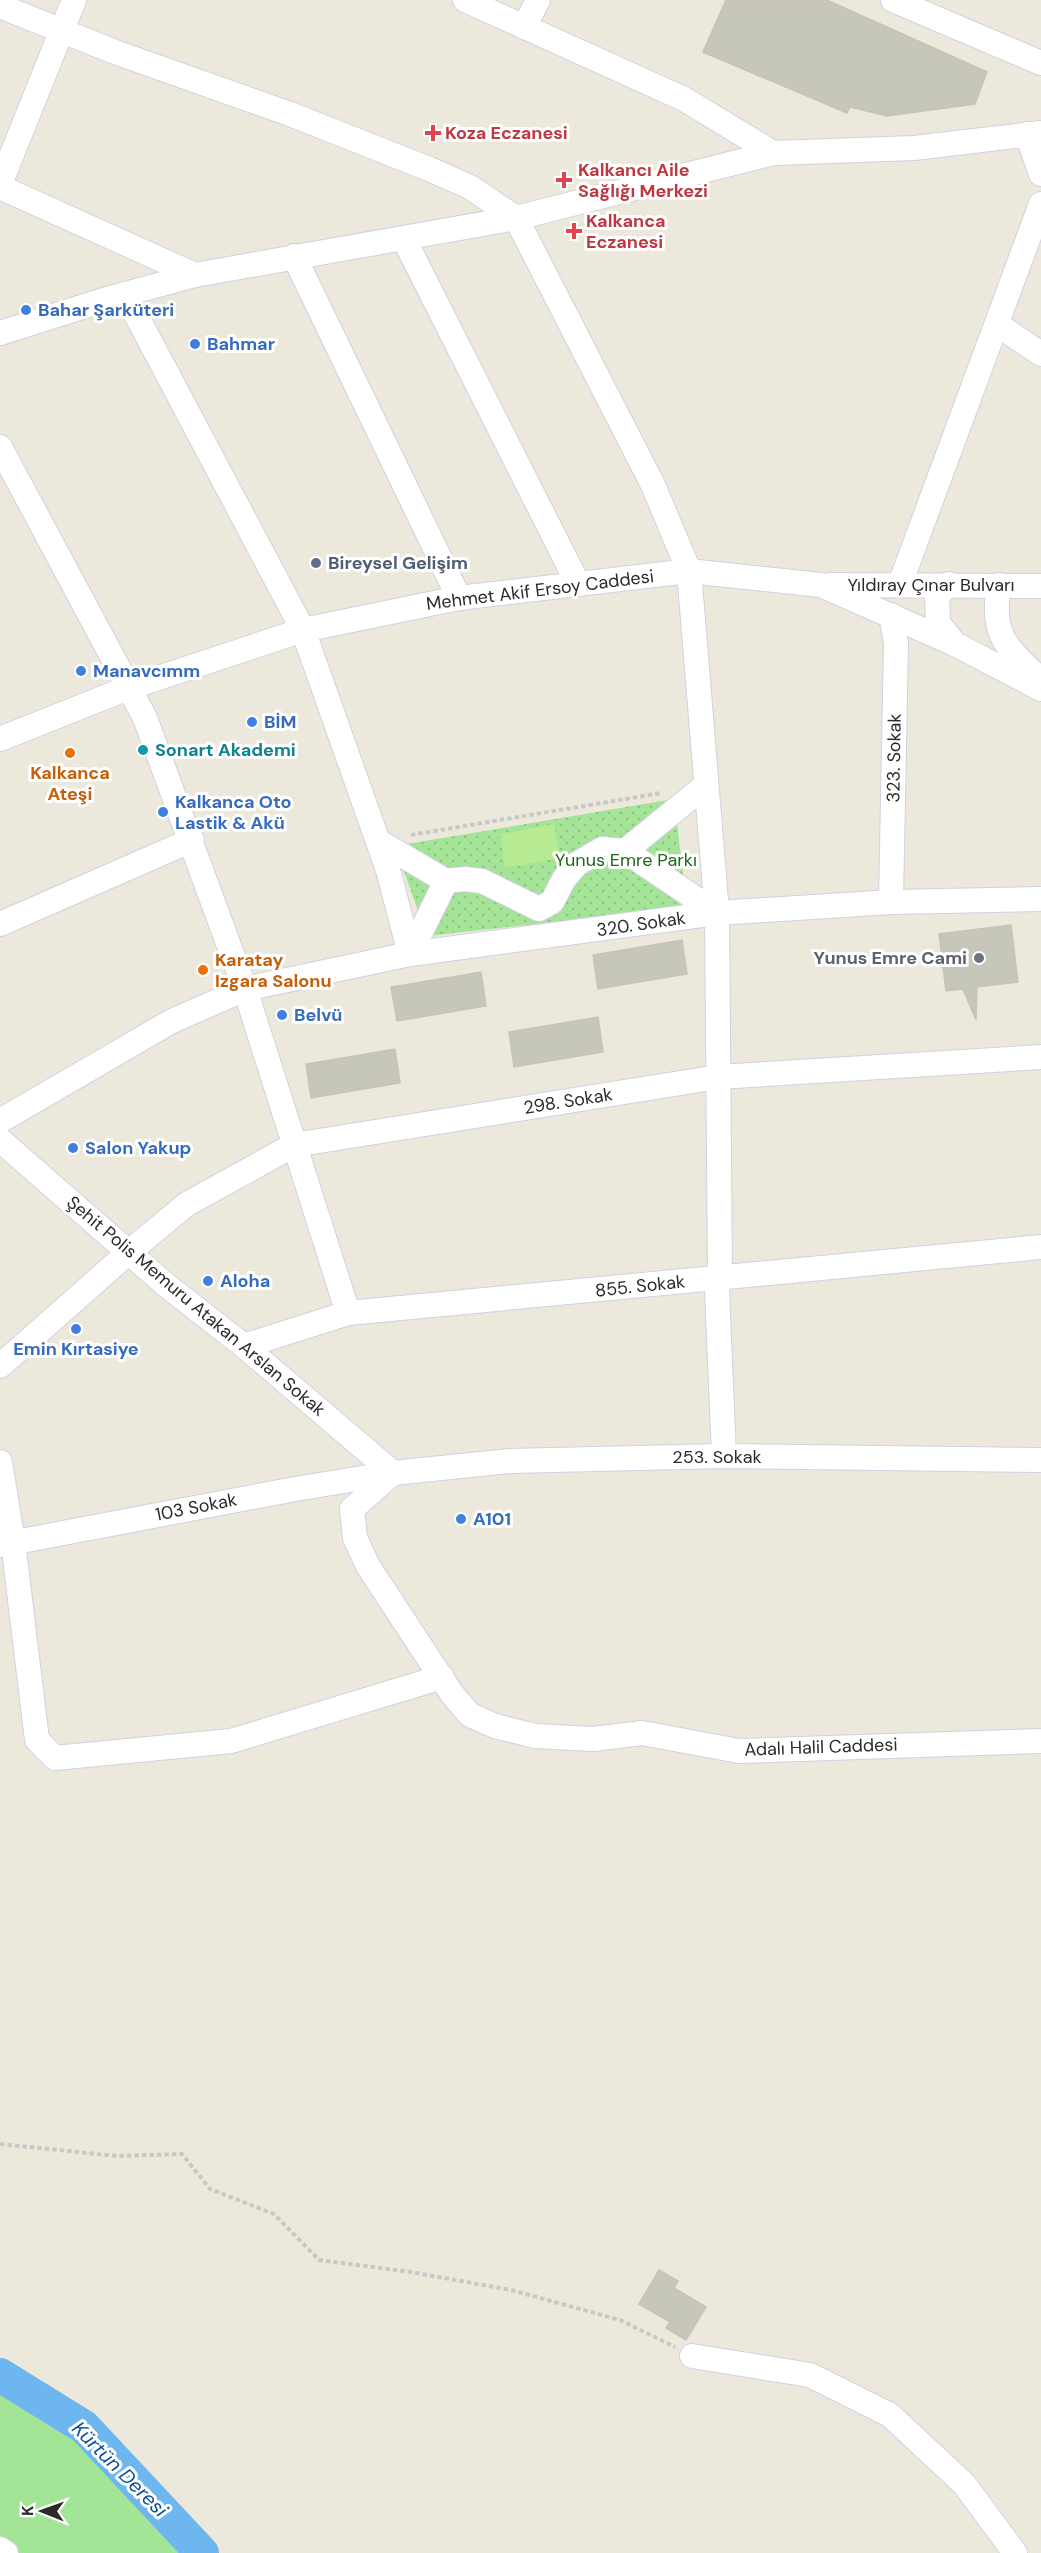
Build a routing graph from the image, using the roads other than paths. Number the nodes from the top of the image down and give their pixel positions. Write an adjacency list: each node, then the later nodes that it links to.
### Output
1 (74, 0): 7 (street)
2 (465, 0): 6 (street)
3 (538, 0): 6 (street)
4 (893, 0): 8 (street)
5 (0, 6): 7 (street)
6 (524, 27): 10 (street)
7 (63, 30): 12 (street); 14 (street)
8 (1041, 63)
9 (1034, 133): 10 (street); 11 (street)
10 (773, 153): 14 (street)
11 (1041, 174)
12 (0, 186): 17 (street)
13 (1041, 204): 19 (street)
14 (516, 218): 15 (street); 23 (street)
15 (404, 239): 16 (street); 24 (street)
16 (294, 256): 17 (street); 30 (street)
17 (195, 275): 18 (street)
18 (125, 294): 20 (street); 32 (street)
19 (998, 325): 21 (street); 25 (street)
20 (0, 333)
21 (1041, 354)
22 (0, 447): 35 (street)
23 (688, 572): 24 (street, Mehmet Akif Ersoy Caddesi); 27 (street, Mehmet Akif Ersoy Caddesi); 38 (street)
24 (578, 584): 30 (street, Mehmet Akif Ersoy Caddesi)
25 (900, 584): 26 (street, Yıldıray Çınar Bulvarı); 27 (street, Yıldıray Çınar Bulvarı)
26 (949, 584): 28 (street, Yıldıray Çınar Bulvarı); 33 (street)
27 (821, 585): 31 (street, Mehmet Akif Ersoy Caddesi)
28 (999, 585): 29 (street, Yıldıray Çınar Bulvarı); 34 (street)
29 (1041, 585)
30 (459, 598): 32 (street, Mehmet Akif Ersoy Caddesi)
31 (891, 615): 33 (street, Mehmet Akif Ersoy Caddesi); 44 (street, 323. Sokak)
32 (303, 630): 35 (street, Mehmet Akif Ersoy Caddesi); 40 (street)
33 (957, 645): 36 (street, Mehmet Akif Ersoy Caddesi)
34 (1041, 680)
35 (128, 688): 37 (street, Mehmet Akif Ersoy Caddesi); 39 (street)
36 (1041, 689)
37 (0, 739)
38 (706, 785): 41 (street); 46 (street)
39 (192, 840): 47 (street); 50 (street)
40 (378, 841): 42 (street); 49 (street)
41 (625, 851): 45 (street); 46 (street)
42 (446, 881): 45 (street); 49 (street)
43 (1041, 899): 44 (street, 320. Sokak)
44 (891, 902): 46 (street, 320. Sokak)
45 (539, 909): 48 (street)
46 (717, 913): 48 (street, 320. Sokak); 52 (street)
47 (0, 924)
48 (541, 938): 49 (street, 320. Sokak)
49 (410, 954): 50 (street, 320. Sokak)
50 (245, 989): 53 (street, 320. Sokak); 55 (street)
51 (1041, 1057): 52 (street, 298. Sokak)
52 (718, 1077): 55 (street, 298. Sokak); 58 (street)
53 (0, 1121)
54 (0, 1140): 57 (street, Şehit Polis Memuru Atakan Arslan Sokak)
55 (294, 1145): 57 (street, 298. Sokak); 59 (street)
56 (1041, 1247): 58 (street, 855. Sokak)
57 (129, 1252): 60 (street, Şehit Polis Memuru Atakan Arslan Sokak); 61 (street, 298. Sokak)
58 (720, 1277): 59 (street, 855. Sokak); 62 (street)
59 (348, 1313): 60 (street, 855. Sokak)
60 (244, 1346): 65 (street, Şehit Polis Memuru Atakan Arslan Sokak)
61 (0, 1366)
62 (724, 1456): 63 (street, 253. Sokak); 65 (street, 253. Sokak)
63 (1041, 1460)
64 (0, 1462): 66 (street)
65 (393, 1473): 66 (street, 103 Sokak); 67 (street, Adalı Halil Caddesi)
66 (7, 1544): 67 (street)
67 (442, 1677): 68 (street, Adalı Halil Caddesi)
68 (1041, 1741)
69 (692, 2356): 72 (street)
70 (0, 2549): 71 (street)
71 (6, 2553)
72 (1015, 2553)

